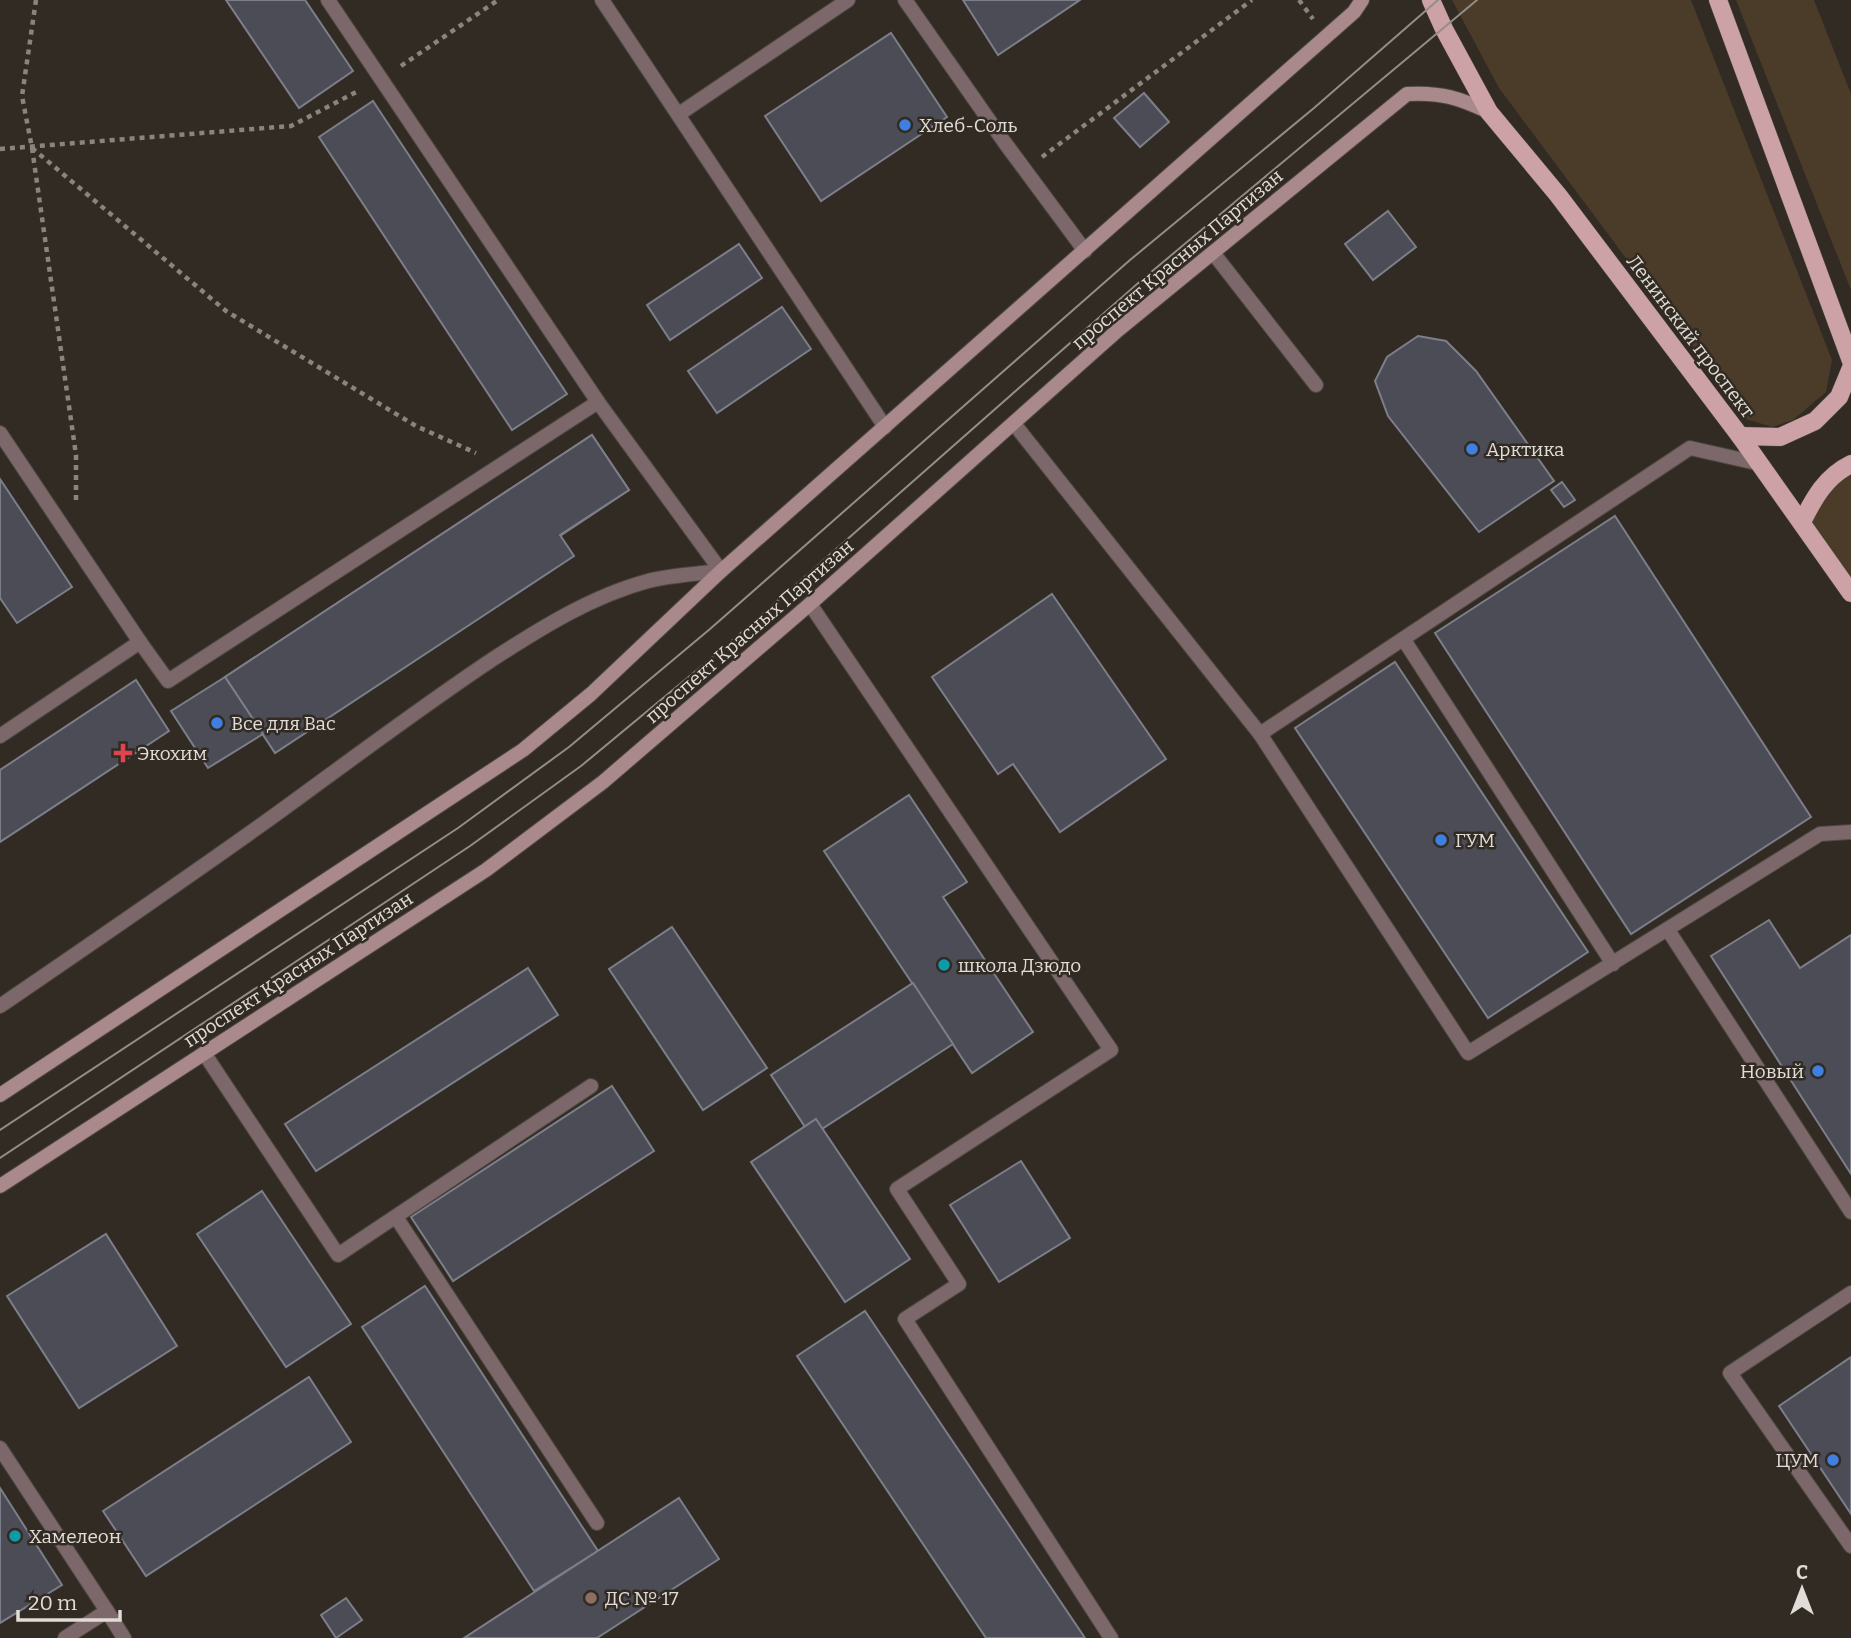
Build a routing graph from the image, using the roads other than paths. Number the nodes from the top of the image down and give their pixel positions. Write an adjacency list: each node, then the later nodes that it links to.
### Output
1 (328, 0): 15 (street)
2 (602, 0): 9 (street)
3 (848, 0): 9 (street)
4 (905, 0): 10 (street)
5 (1362, 0): 10 (main road)
6 (1431, 0): 8 (main road, Ленинский проспект)
7 (1718, 0): 12 (main road)
8 (1489, 112): 11 (main road, проспект Красных Партизан); 19 (main road, Ленинский проспект)
9 (679, 114): 17 (street)
10 (1085, 251): 17 (main road)
11 (1213, 254): 14 (street); 16 (main road, проспект Красных Партизан)
12 (1851, 361)
13 (1851, 368): 19 (main road)
14 (1316, 386)
15 (598, 402): 23 (street); 27 (street)
16 (1015, 425): 25 (main road, проспект Красных Партизан); 28 (street)
17 (885, 427): 23 (main road)
18 (0, 433): 27 (street)
19 (1740, 436): 20 (main road, Ленинский проспект)
20 (1761, 464): 22 (main road, Ленинский проспект); 26 (street)
21 (1851, 464): 22 (main road)
22 (1802, 522): 24 (main road, Ленинский проспект)
23 (721, 571): 33 (street); 36 (main road)
24 (1851, 593)
25 (810, 604): 34 (main road, проспект Красных Партизан); 47 (street)
26 (1404, 640): 28 (street); 32 (street)
27 (140, 642): 29 (street)
28 (1260, 734): 32 (street)
29 (0, 736)
30 (1851, 832): 31 (street)
31 (1668, 930): 32 (street); 38 (street)
32 (1614, 964)
33 (0, 1006)
34 (204, 1053): 37 (main road, проспект Красных Партизан); 39 (street)
35 (591, 1086): 39 (street)
36 (0, 1095)
37 (0, 1186)
38 (1851, 1212)
39 (396, 1217): 42 (street)
40 (1851, 1293): 43 (street)
41 (0, 1448): 44 (street)
42 (597, 1523)
43 (1851, 1546)
44 (107, 1611): 45 (street); 46 (street)
45 (65, 1638)
46 (124, 1638)
47 (1111, 1638)

